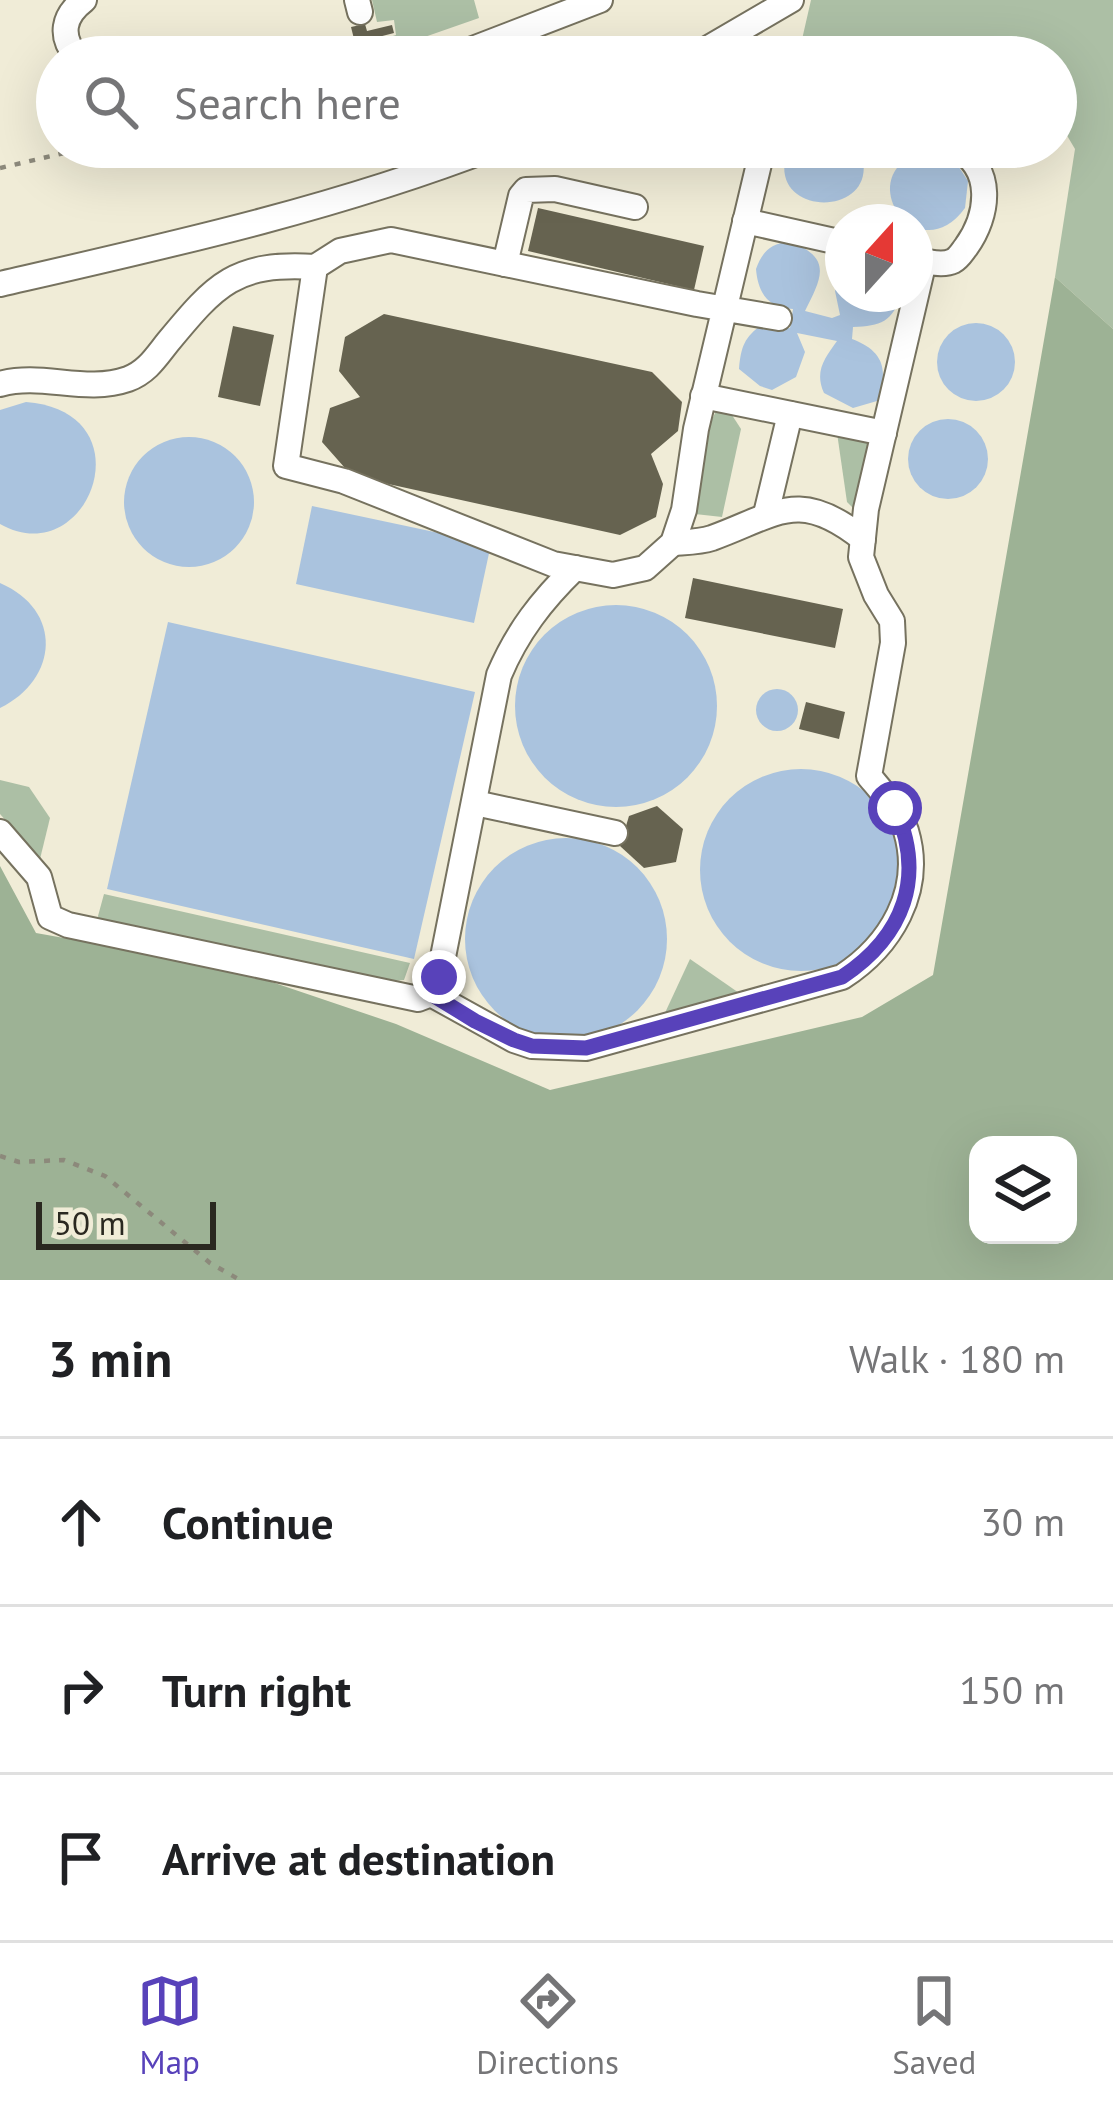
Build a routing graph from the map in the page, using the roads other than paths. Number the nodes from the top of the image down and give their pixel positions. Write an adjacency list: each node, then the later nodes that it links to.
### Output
1 (84, 0): 4 (street)
2 (600, 0): 5 (street)
3 (790, 0): 6 (street)
4 (66, 36)
5 (507, 36)
6 (729, 36)
7 (430, 168): 16 (street)
8 (758, 168): 11 (street)
9 (977, 168): 13 (street)
10 (635, 207): 14 (street)
11 (745, 221): 12 (street); 17 (street)
12 (825, 240)
13 (933, 261)
14 (505, 263): 15 (street); 17 (street)
15 (315, 266): 20 (street); 27 (street)
16 (0, 284)
17 (724, 309): 19 (street); 21 (street)
18 (908, 312): 23 (street)
19 (779, 318)
20 (0, 384)
21 (704, 396): 22 (street); 26 (street)
22 (790, 414): 23 (street); 24 (street)
23 (884, 433): 25 (street)
24 (766, 514): 25 (street); 26 (street)
25 (863, 539): 31 (street)
26 (673, 543): 27 (street)
27 (575, 568): 28 (street)
28 (475, 803): 30 (street); 31 (street)
29 (0, 832): 31 (street)
30 (615, 833)
31 (431, 994)

